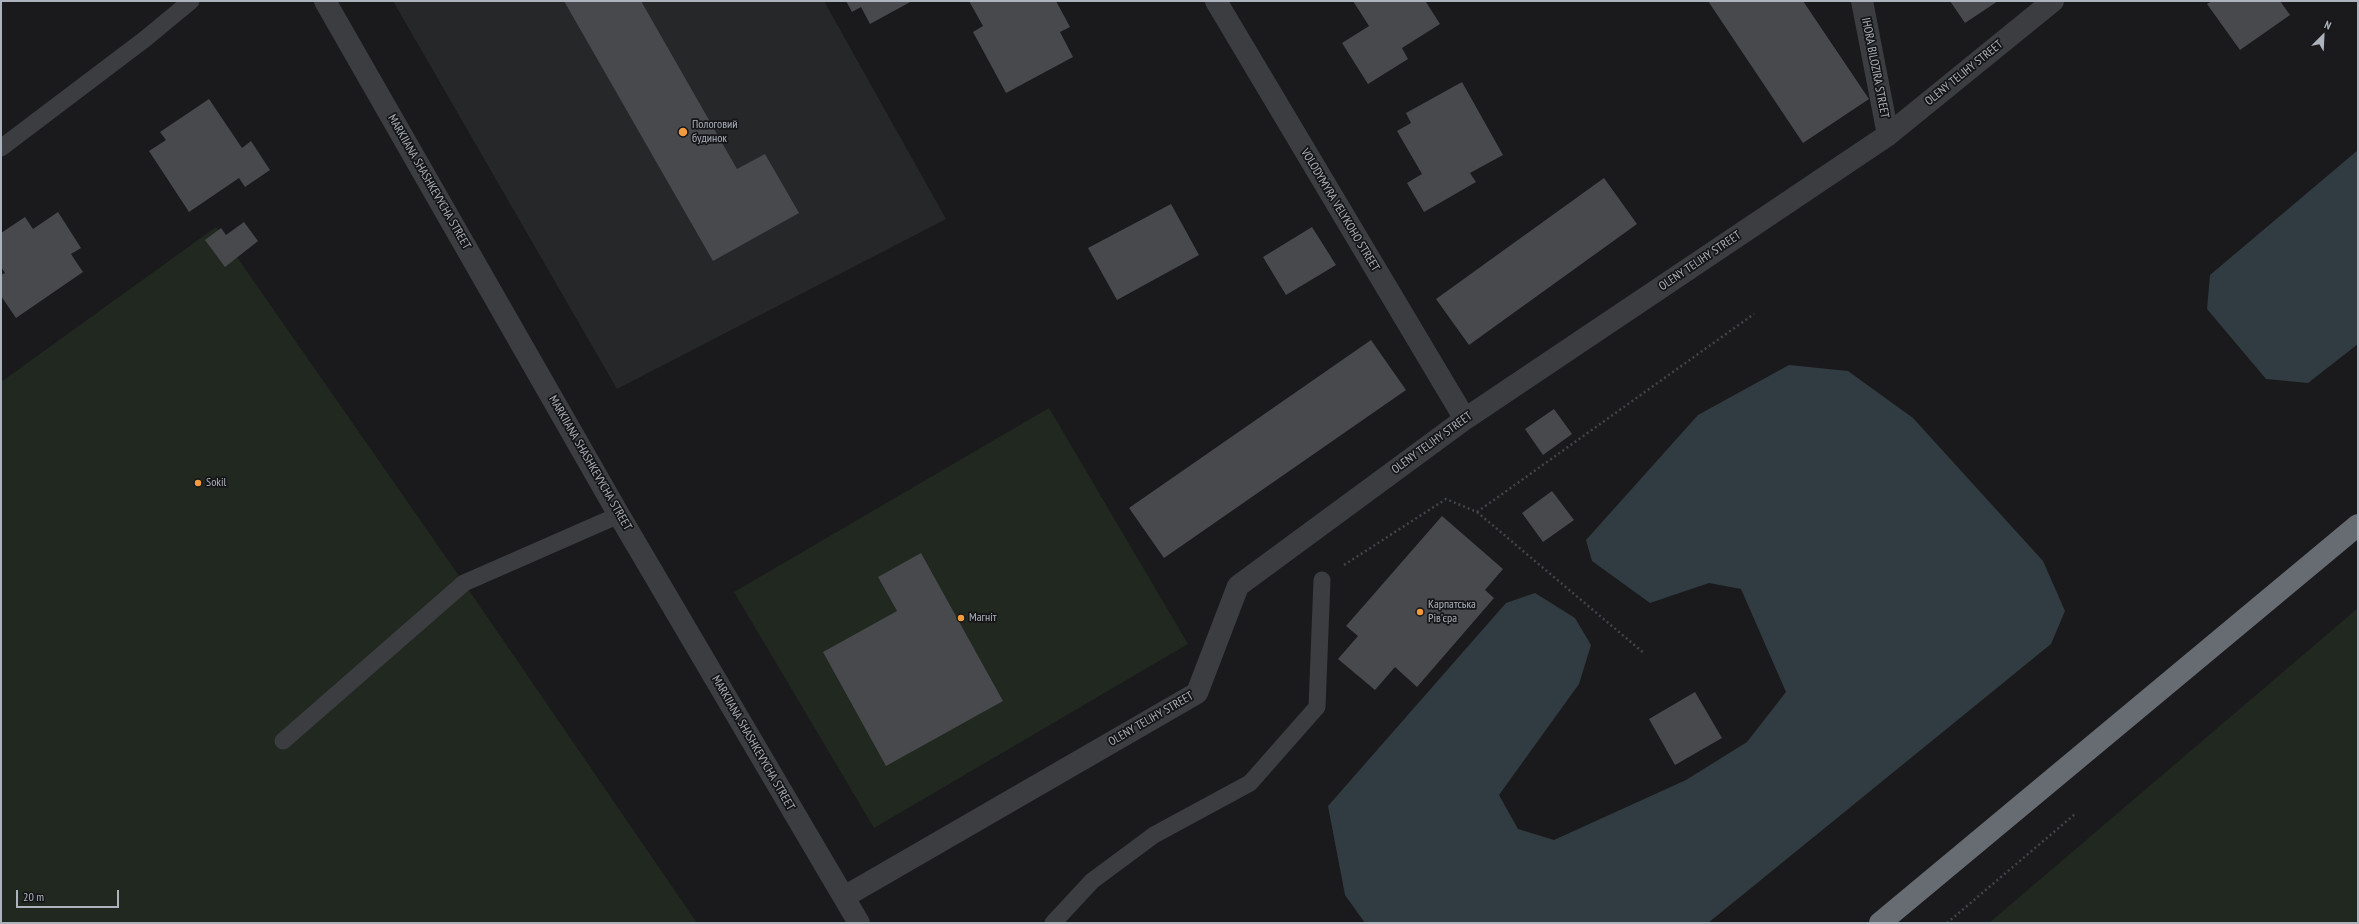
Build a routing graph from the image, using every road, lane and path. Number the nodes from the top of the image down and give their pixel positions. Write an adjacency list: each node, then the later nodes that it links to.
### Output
1 (191, 1): 7 (lane)
2 (325, 1): 11 (street, MARKIIANA SHASHKEVYCHA STREET)
3 (1216, 1): 9 (street, VOLODYMYRA VELYKOHO STREET)
4 (1862, 1): 6 (street, IHORA BILOZIRA STREET)
5 (2053, 1): 6 (street, OLENY TELIHY STREET)
6 (1888, 135): 9 (street, OLENY TELIHY STREET)
7 (1, 148)
8 (1754, 314): 10 (path)
9 (1466, 419): 17 (street, OLENY TELIHY STREET)
10 (1477, 512): 13 (path); 14 (path)
11 (619, 514): 15 (lane); 17 (street, MARKIIANA SHASHKEVYCHA STREET)
12 (2358, 525): 20 (highway)
13 (1322, 580): 19 (lane)
14 (1645, 654)
15 (283, 741)
16 (2075, 814): 21 (path)
17 (844, 897): 18 (street, MARKIIANA SHASHKEVYCHA STREET)
18 (859, 923)
19 (1053, 923)
20 (1880, 923)
21 (1947, 923)

